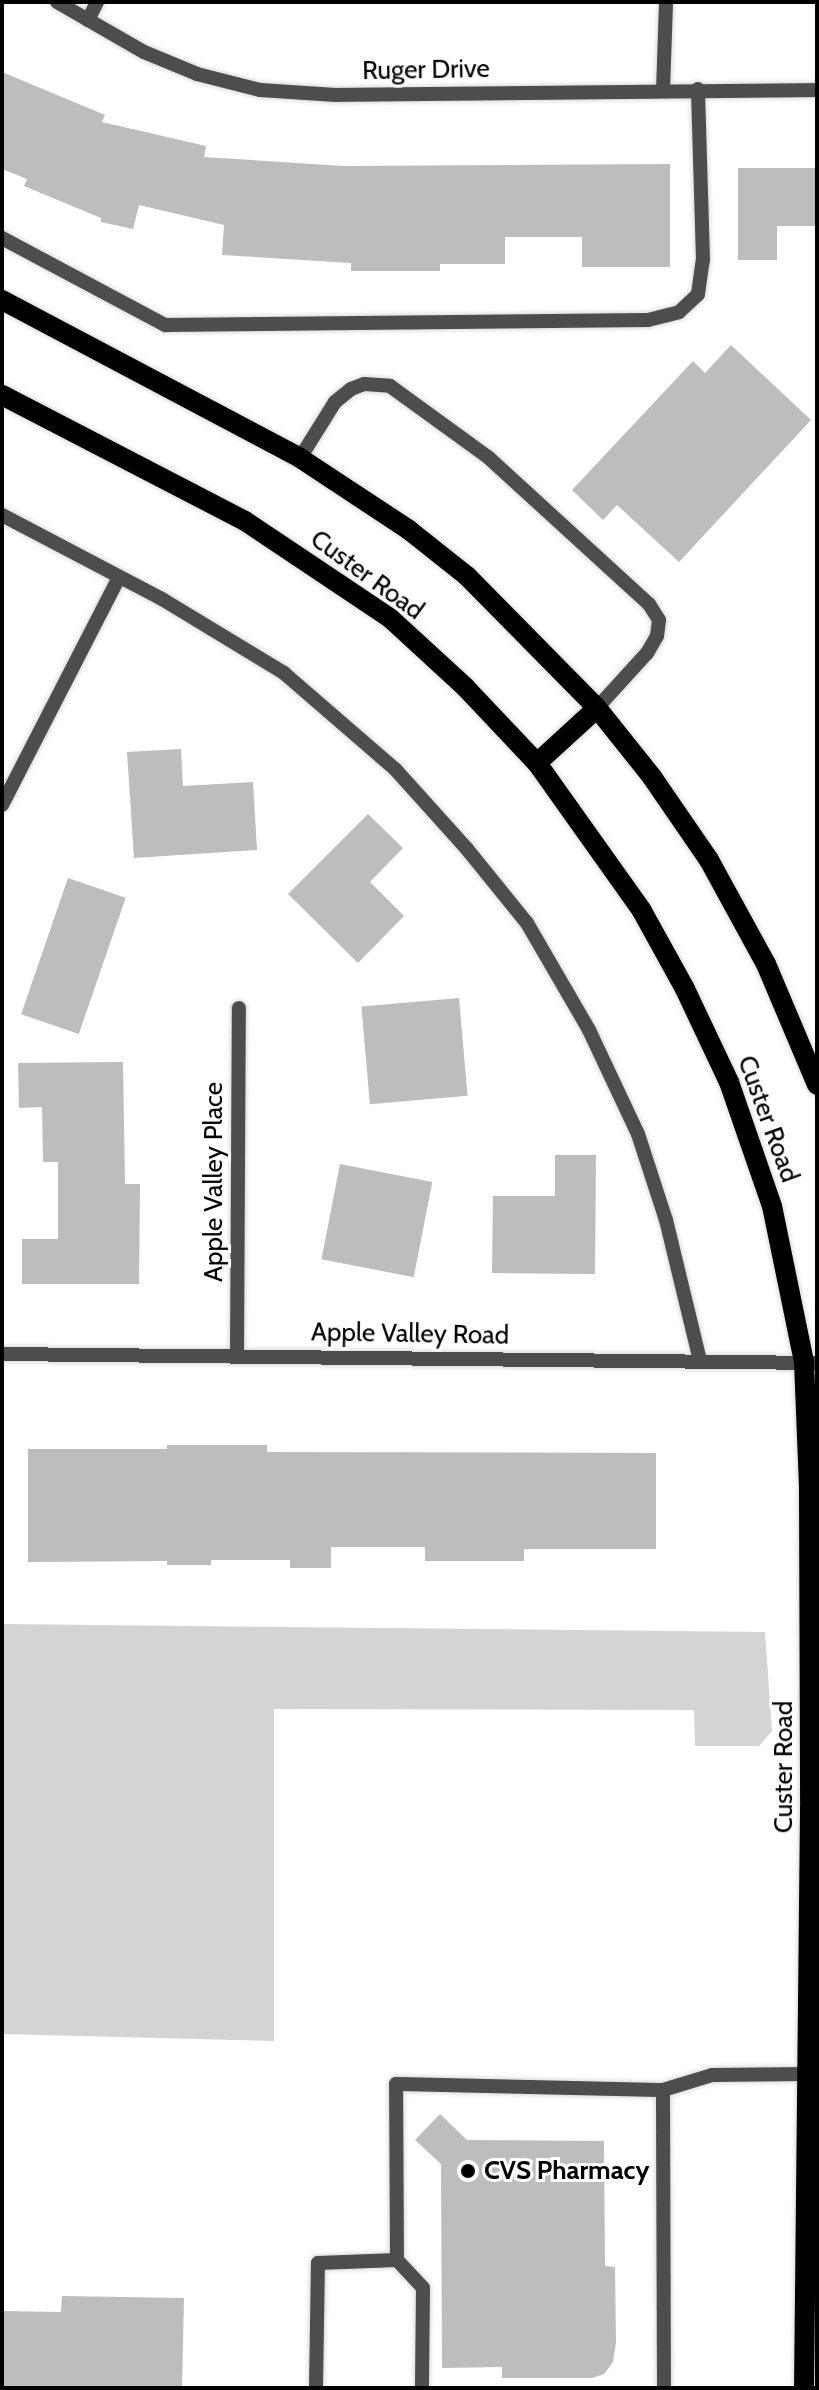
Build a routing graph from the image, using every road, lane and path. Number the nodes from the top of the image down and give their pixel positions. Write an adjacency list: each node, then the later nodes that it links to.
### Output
1 (57, 2): 4 (street, Ruger Drive)
2 (97, 2): 4 (street)
3 (666, 2): 6 (street)
4 (88, 20): 6 (street, Ruger Drive)
5 (698, 89): 6 (street, Ruger Drive); 7 (street, Ruger Drive); 8 (street)
6 (663, 90)
7 (817, 90)
8 (2, 238)
9 (2, 300): 11 (main road)
10 (2, 395): 15 (main road, Custer Road)
11 (300, 458): 14 (main road); 14 (street)
12 (2, 515): 13 (street)
13 (119, 577): 16 (street); 21 (street)
14 (597, 708): 15 (main road); 18 (main road)
15 (537, 763): 22 (main road, Custer Road)
16 (2, 805)
17 (239, 1008): 20 (street, Apple Valley Place)
18 (817, 1085)
19 (2, 1354): 20 (street, Apple Valley Road)
20 (237, 1356): 21 (street, Apple Valley Road)
21 (700, 1361): 22 (street, Apple Valley Road)
22 (811, 1363): 23 (main road, Custer Road)
23 (813, 2074): 24 (street); 29 (main road, Custer Road)
24 (663, 2090): 25 (street); 28 (street)
25 (397, 2260): 26 (street); 27 (street)
26 (316, 2388)
27 (422, 2388)
28 (664, 2388)
29 (804, 2388)

